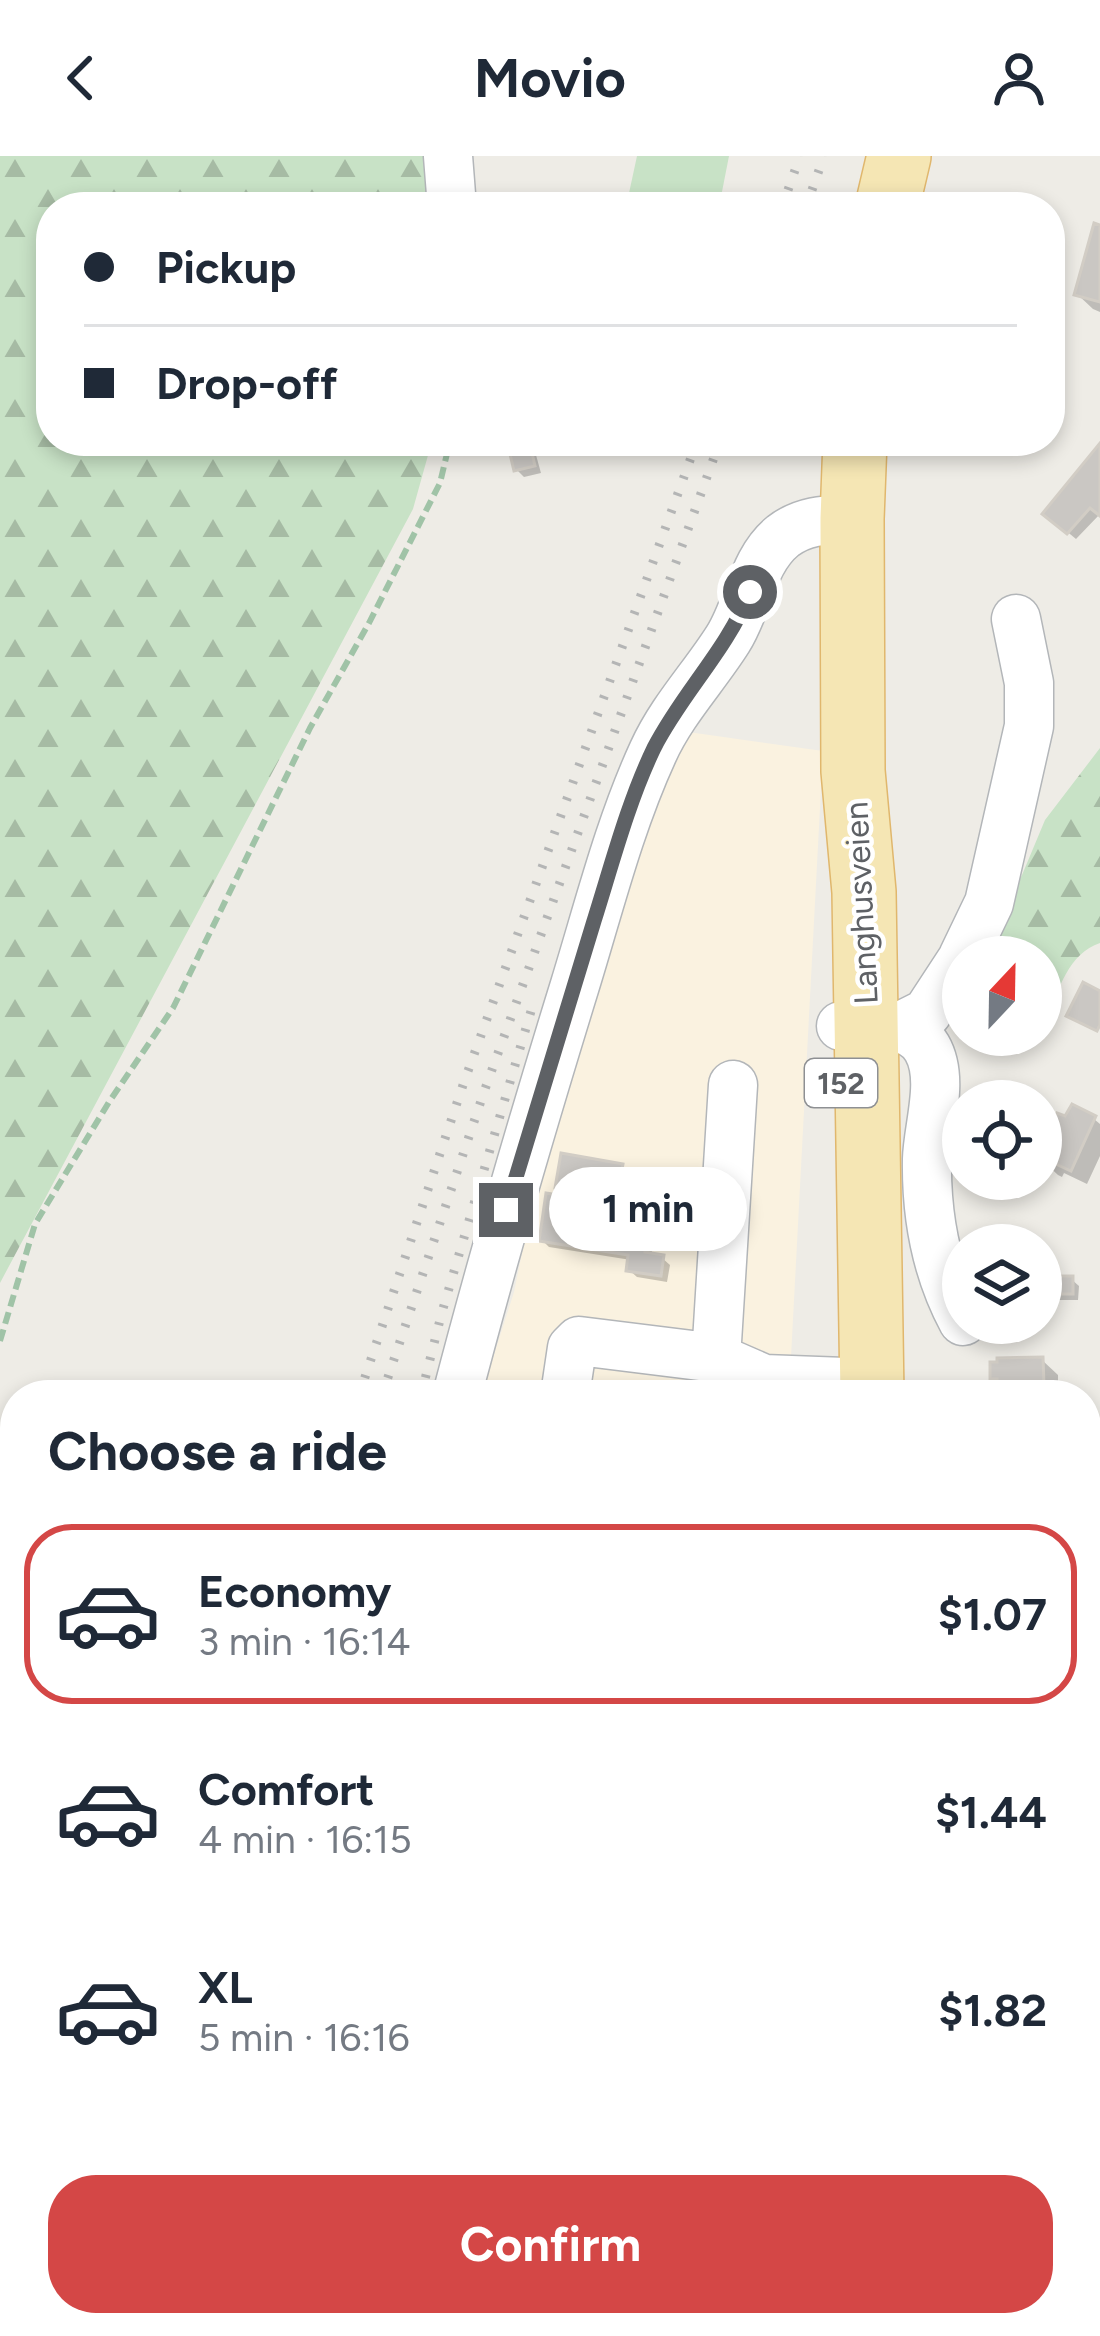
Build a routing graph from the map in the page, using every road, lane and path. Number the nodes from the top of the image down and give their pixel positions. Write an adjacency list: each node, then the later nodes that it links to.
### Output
1 (448, 156): 3 (lane)
2 (898, 156): 4 (main road)
3 (451, 192)
4 (890, 192)
5 (446, 456): 14 (path)
6 (854, 456): 7 (main road, Langhusveien / 152)
7 (852, 519): 11 (main road, Langhusveien / 152); 16 (lane)
8 (1016, 619): 9 (lane)
9 (973, 936)
10 (942, 989): 11 (lane)
11 (869, 1026): 13 (lane); 19 (main road, Langhusveien / 152)
12 (733, 1084): 15 (lane)
13 (942, 1271)
14 (0, 1340)
15 (716, 1358): 17 (lane); 18 (lane)
16 (462, 1380)
17 (568, 1380)
18 (750, 1380)
19 (856, 1380)

